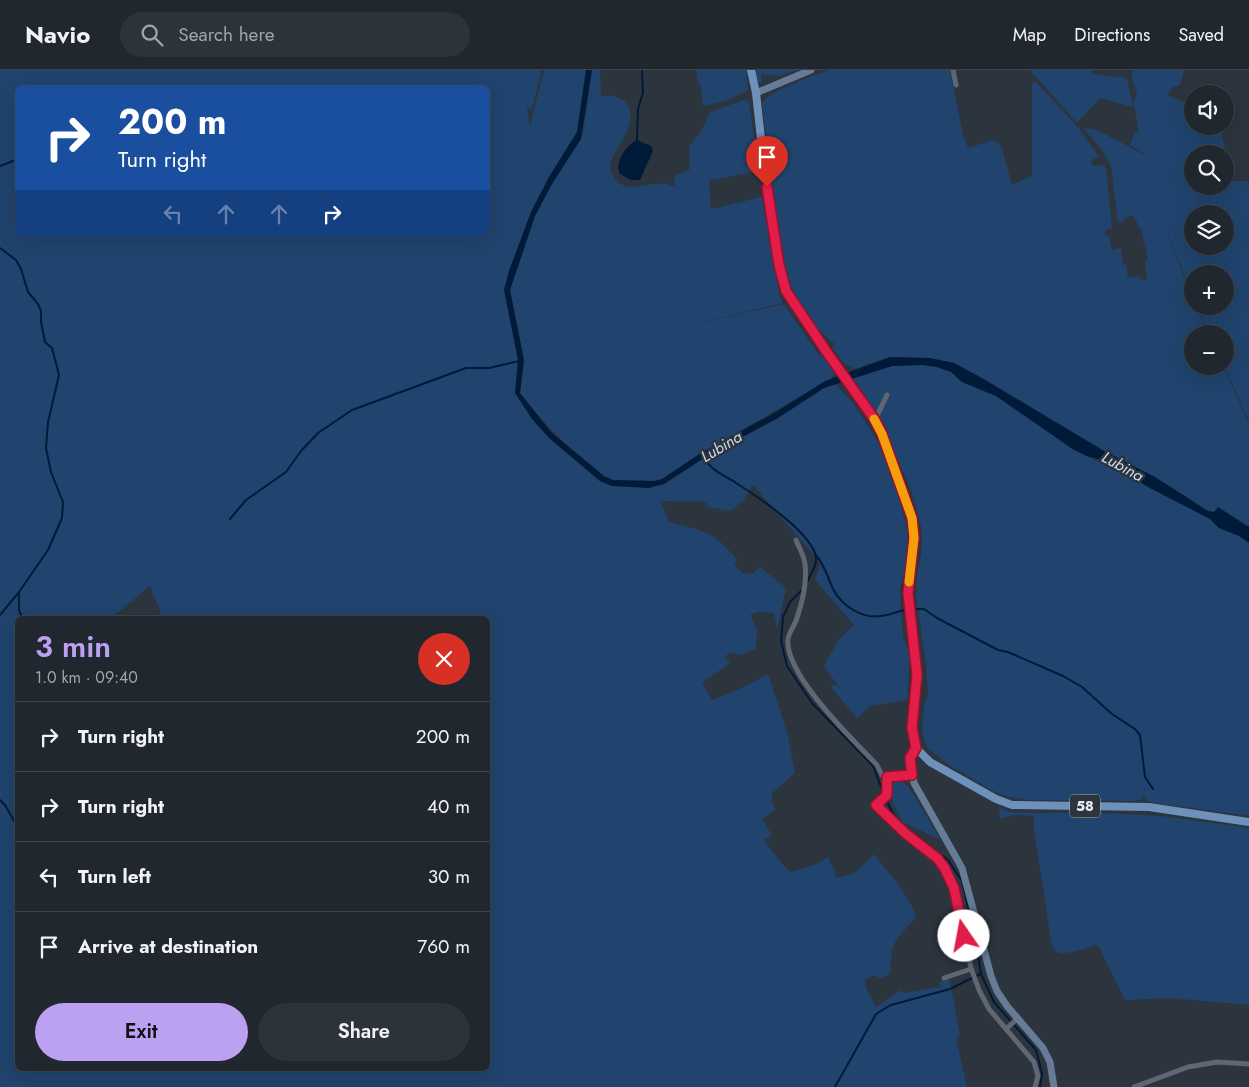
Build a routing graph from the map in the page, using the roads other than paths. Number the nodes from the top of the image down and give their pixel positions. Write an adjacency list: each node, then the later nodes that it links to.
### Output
1 (750, 70): 5 (main road)
2 (810, 70): 5 (street)
3 (953, 70): 4 (street)
4 (956, 85)
5 (756, 93): 7 (main road)
6 (887, 395): 7 (street)
7 (875, 420): 9 (main road)
8 (796, 540): 11 (street)
9 (916, 748): 10 (street); 12 (main road, 58)
10 (912, 775): 11 (street); 15 (street)
11 (887, 777): 13 (street)
12 (1249, 822)
13 (972, 972): 14 (street); 16 (street)
14 (944, 978)
15 (1017, 1019): 16 (street); 19 (street)
16 (1008, 1027): 18 (street)
17 (1249, 1064): 20 (street)
18 (1035, 1087)
19 (1054, 1087)
20 (1134, 1087)

